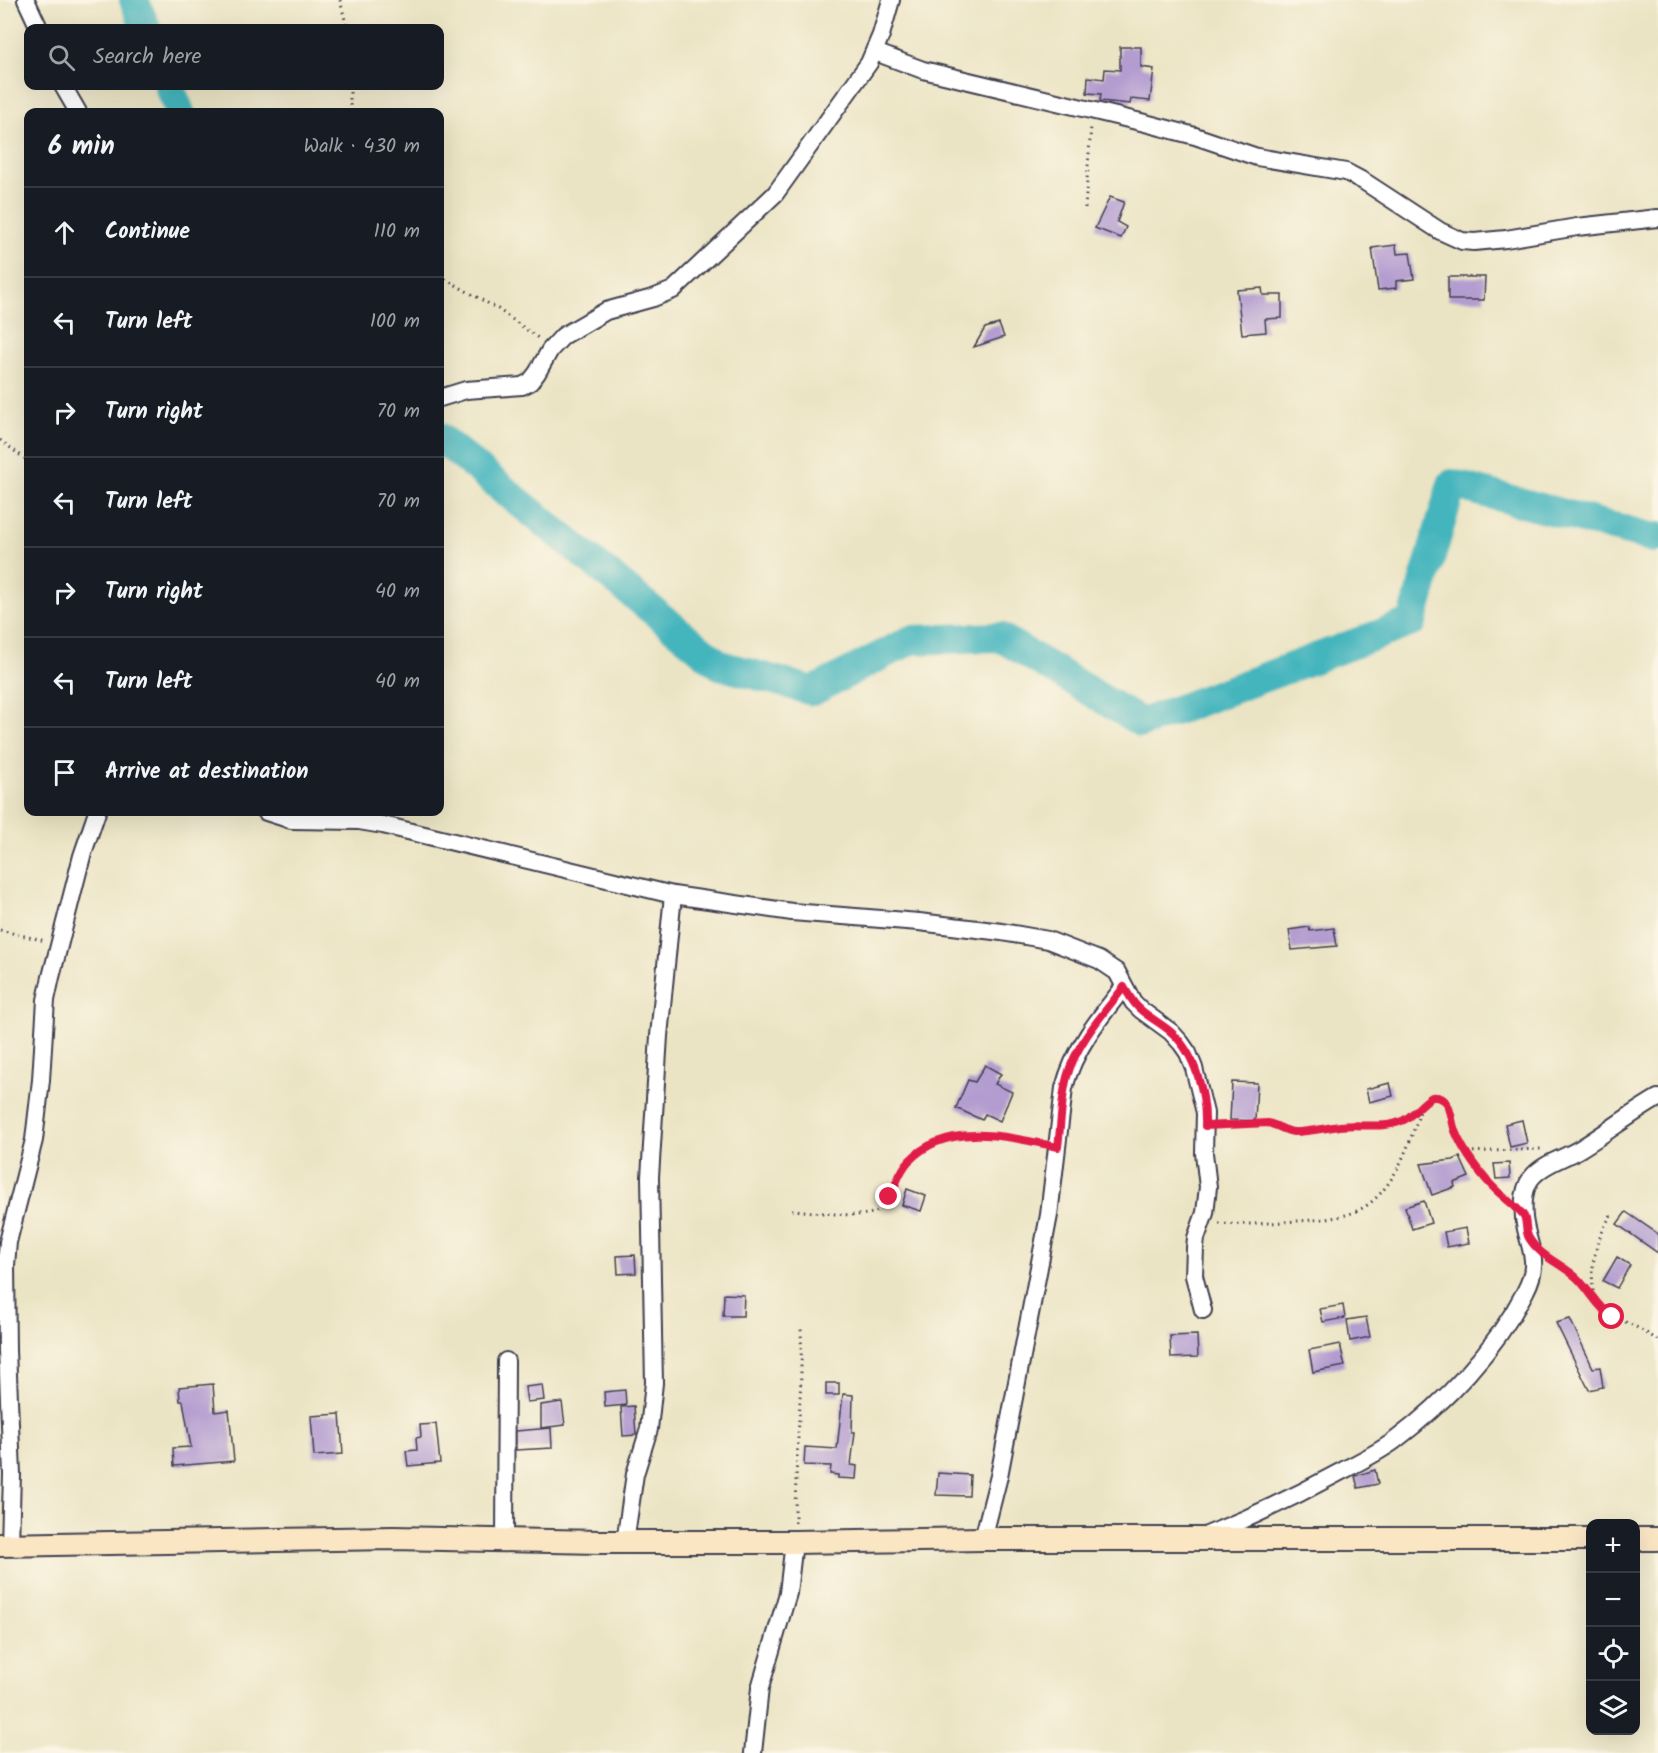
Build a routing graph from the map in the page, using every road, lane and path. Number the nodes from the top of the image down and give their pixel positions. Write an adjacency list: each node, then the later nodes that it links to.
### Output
1 (26, 0): 4 (street)
2 (340, 0): 5 (path)
3 (891, 0): 6 (street)
4 (37, 24)
5 (346, 24)
6 (875, 52): 11 (street); 15 (street)
7 (65, 90): 9 (street)
8 (350, 90): 10 (path)
9 (76, 108)
10 (350, 108)
11 (1091, 110): 12 (path); 13 (street)
12 (1085, 208)
13 (1658, 218)
14 (444, 278): 15 (path)
15 (550, 350): 16 (street)
16 (444, 397)
17 (0, 440): 18 (path)
18 (24, 458)
19 (96, 816): 23 (street)
20 (278, 816): 21 (street)
21 (673, 895): 24 (street); 47 (street)
22 (0, 930): 23 (path)
23 (58, 944): 49 (street)
24 (1124, 987): 27 (street); 28 (street)
25 (1658, 1098): 30 (street)
26 (1421, 1106): 27 (path); 29 (path); 34 (path)
27 (1205, 1126): 34 (street)
28 (1058, 1147): 31 (path); 42 (street)
29 (1467, 1152): 30 (path); 33 (path)
30 (1571, 1154): 33 (street)
31 (792, 1210)
32 (1613, 1212): 36 (path)
33 (1524, 1215): 35 (street)
34 (1202, 1221): 37 (street)
35 (1528, 1237): 36 (path); 43 (street)
36 (1595, 1302): 39 (path)
37 (1203, 1310)
38 (801, 1327): 48 (path)
39 (1658, 1340)
40 (506, 1361): 41 (street)
41 (505, 1539): 47 (main road); 49 (main road)
42 (983, 1539): 43 (main road); 48 (main road)
43 (1198, 1539): 44 (main road)
44 (1586, 1539)
45 (1640, 1539): 46 (main road)
46 (1658, 1539)
47 (626, 1542): 48 (main road)
48 (794, 1542): 50 (street)
49 (5, 1545)
50 (753, 1753)

